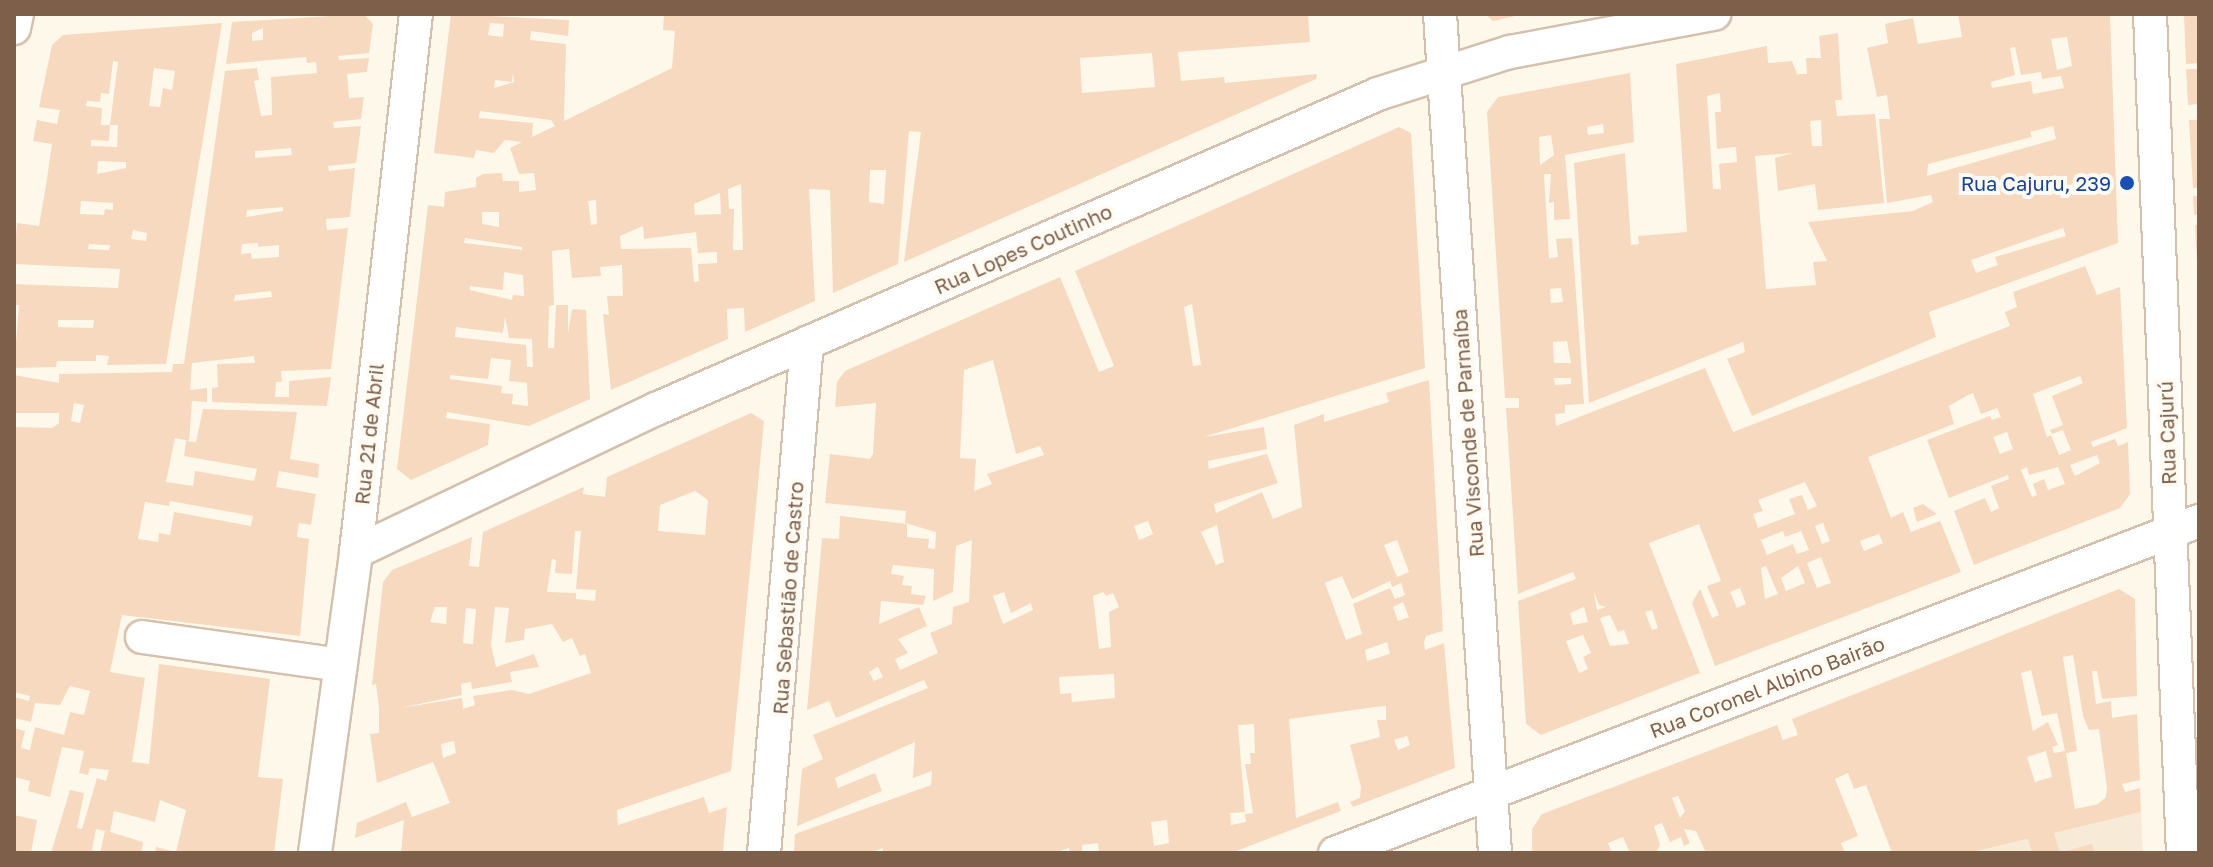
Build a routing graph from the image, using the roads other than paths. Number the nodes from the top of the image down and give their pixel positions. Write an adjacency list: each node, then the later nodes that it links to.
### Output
1 (17, 14): 6 (street)
2 (416, 14): 10 (street, Rua 21 de Abril)
3 (1440, 14): 7 (street, Rua Visconde de Parnaíba)
4 (1714, 14): 7 (street, Rua Lopes Coutinho)
5 (2150, 14): 9 (street, Rua Cajurú)
6 (14, 28)
7 (1443, 70): 8 (street, Rua Lopes Coutinho); 13 (street, Rua Visconde de Parnaíba)
8 (807, 343): 10 (street, Rua Lopes Coutinho); 15 (street, Rua Sebastião de Castro)
9 (2185, 527): 13 (street, Rua Coronel Albino Bairão); 18 (street, Rua Cajurú)
10 (356, 552): 12 (street, Rua 21 de Abril)
11 (142, 637): 12 (street)
12 (340, 665): 14 (street, Rua 21 de Abril)
13 (1491, 793): 16 (street, Rua Coronel Albino Bairão); 17 (street, Rua Visconde de Parnaíba)
14 (315, 853)
15 (764, 853)
16 (1335, 853)
17 (1495, 853)
18 (2183, 853)

